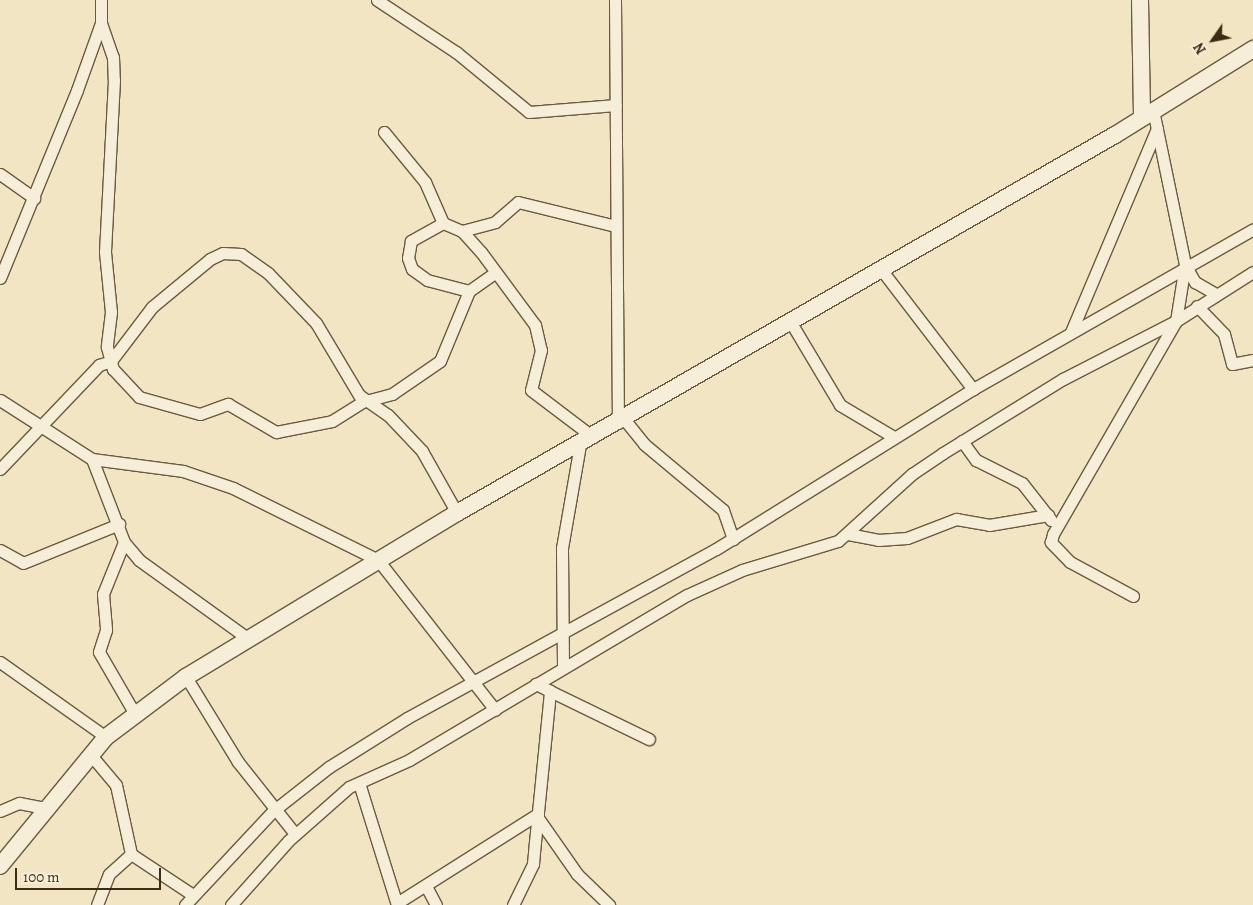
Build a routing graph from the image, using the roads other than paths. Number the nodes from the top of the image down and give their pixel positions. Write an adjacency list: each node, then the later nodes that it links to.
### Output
1 (102, 0): 5 (street)
2 (377, 0): 7 (street)
3 (615, 0): 7 (street)
4 (1140, 0): 8 (main road)
5 (101, 23): 12 (street); 30 (street)
6 (1253, 50): 8 (main road)
7 (616, 105): 14 (street)
8 (1148, 113): 9 (street); 19 (main road)
9 (1157, 128): 18 (street); 28 (street)
10 (384, 132): 13 (street)
11 (0, 174): 12 (street)
12 (34, 198): 17 (street)
13 (443, 223): 16 (street); 23 (street)
14 (616, 226): 16 (street); 34 (street)
15 (1253, 228): 18 (street)
16 (462, 231): 21 (street)
17 (2, 265): 22 (street)
18 (1185, 265): 24 (street); 27 (street); 28 (street)
19 (880, 268): 26 (main road); 31 (street)
20 (1253, 272): 24 (street)
21 (493, 274): 23 (street); 37 (street)
22 (0, 278)
23 (469, 291): 33 (street)
24 (1216, 294): 25 (street)
25 (1197, 306): 27 (street); 29 (street)
26 (790, 321): 34 (main road); 36 (street)
27 (1176, 321): 38 (street); 44 (street)
28 (1071, 332): 31 (street)
29 (1253, 360)
30 (111, 361): 33 (street); 33 (street); 35 (street)
31 (973, 389): 36 (street)
32 (0, 400): 35 (street)
33 (370, 400): 41 (street)
34 (621, 421): 37 (main road); 46 (street)
35 (46, 425): 39 (street); 40 (street)
36 (894, 437): 46 (street)
37 (587, 441): 41 (main road); 51 (street)
38 (962, 441): 42 (street); 45 (street)
39 (92, 459): 43 (street); 49 (street)
40 (0, 470)
41 (457, 513): 49 (main road)
42 (1048, 515): 44 (street); 45 (street)
43 (119, 524): 47 (street); 48 (street)
44 (1057, 527): 50 (street)
45 (848, 534): 54 (street)
46 (733, 539): 51 (street)
47 (124, 542): 52 (street); 60 (street)
48 (0, 550)
49 (378, 560): 52 (main road); 56 (street)
50 (1133, 596)
51 (562, 633): 54 (street); 56 (street)
52 (246, 638): 55 (main road)
53 (0, 662): 61 (street)
54 (563, 666): 57 (street)
55 (186, 677): 60 (main road); 67 (street)
56 (472, 680): 59 (street); 67 (street)
57 (536, 684): 58 (street); 59 (street)
58 (550, 690): 62 (street); 68 (street)
59 (495, 710): 64 (street)
60 (135, 714): 61 (main road)
61 (106, 737): 63 (main road)
62 (649, 739)
63 (90, 754): 65 (main road); 70 (street)
64 (359, 783): 69 (street); 75 (street)
65 (44, 808): 66 (street); 71 (main road)
66 (0, 811)
67 (273, 811): 69 (street); 74 (street)
68 (538, 816): 72 (street); 73 (street); 80 (street)
69 (295, 834): 78 (street)
70 (131, 854): 74 (street); 76 (street)
71 (0, 866)
72 (427, 888): 75 (street); 79 (street)
73 (592, 891): 81 (street); 82 (street)
74 (193, 895): 77 (street)
75 (397, 904)
76 (97, 905)
77 (184, 905)
78 (232, 905)
79 (436, 905)
80 (513, 905)
81 (598, 905)
82 (610, 905)

